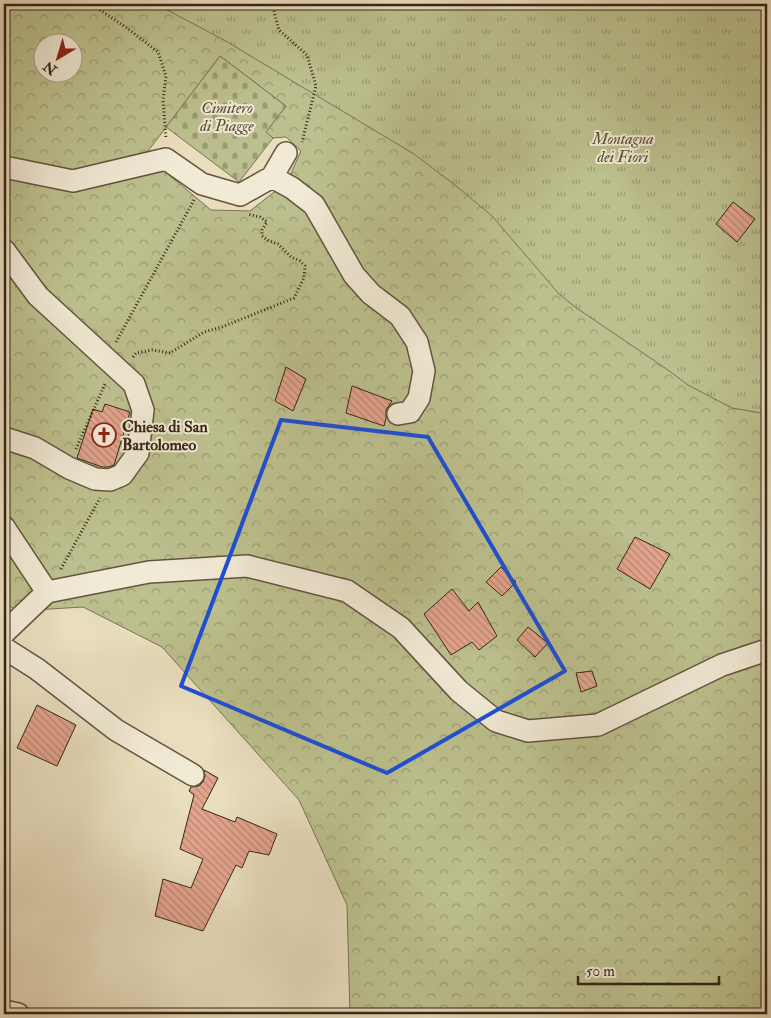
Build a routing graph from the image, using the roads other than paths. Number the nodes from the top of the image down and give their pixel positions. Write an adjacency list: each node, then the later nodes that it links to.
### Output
1 (286, 153): 3 (street)
2 (4, 167): 3 (street)
3 (272, 177): 5 (street)
4 (4, 250): 6 (street)
5 (398, 414)
6 (4, 438)
7 (4, 527): 8 (street)
8 (47, 592): 9 (street); 11 (street)
9 (4, 633)
10 (4, 648): 12 (street)
11 (767, 650)
12 (193, 775)
13 (4, 1011): 14 (street)
14 (18, 1014)

